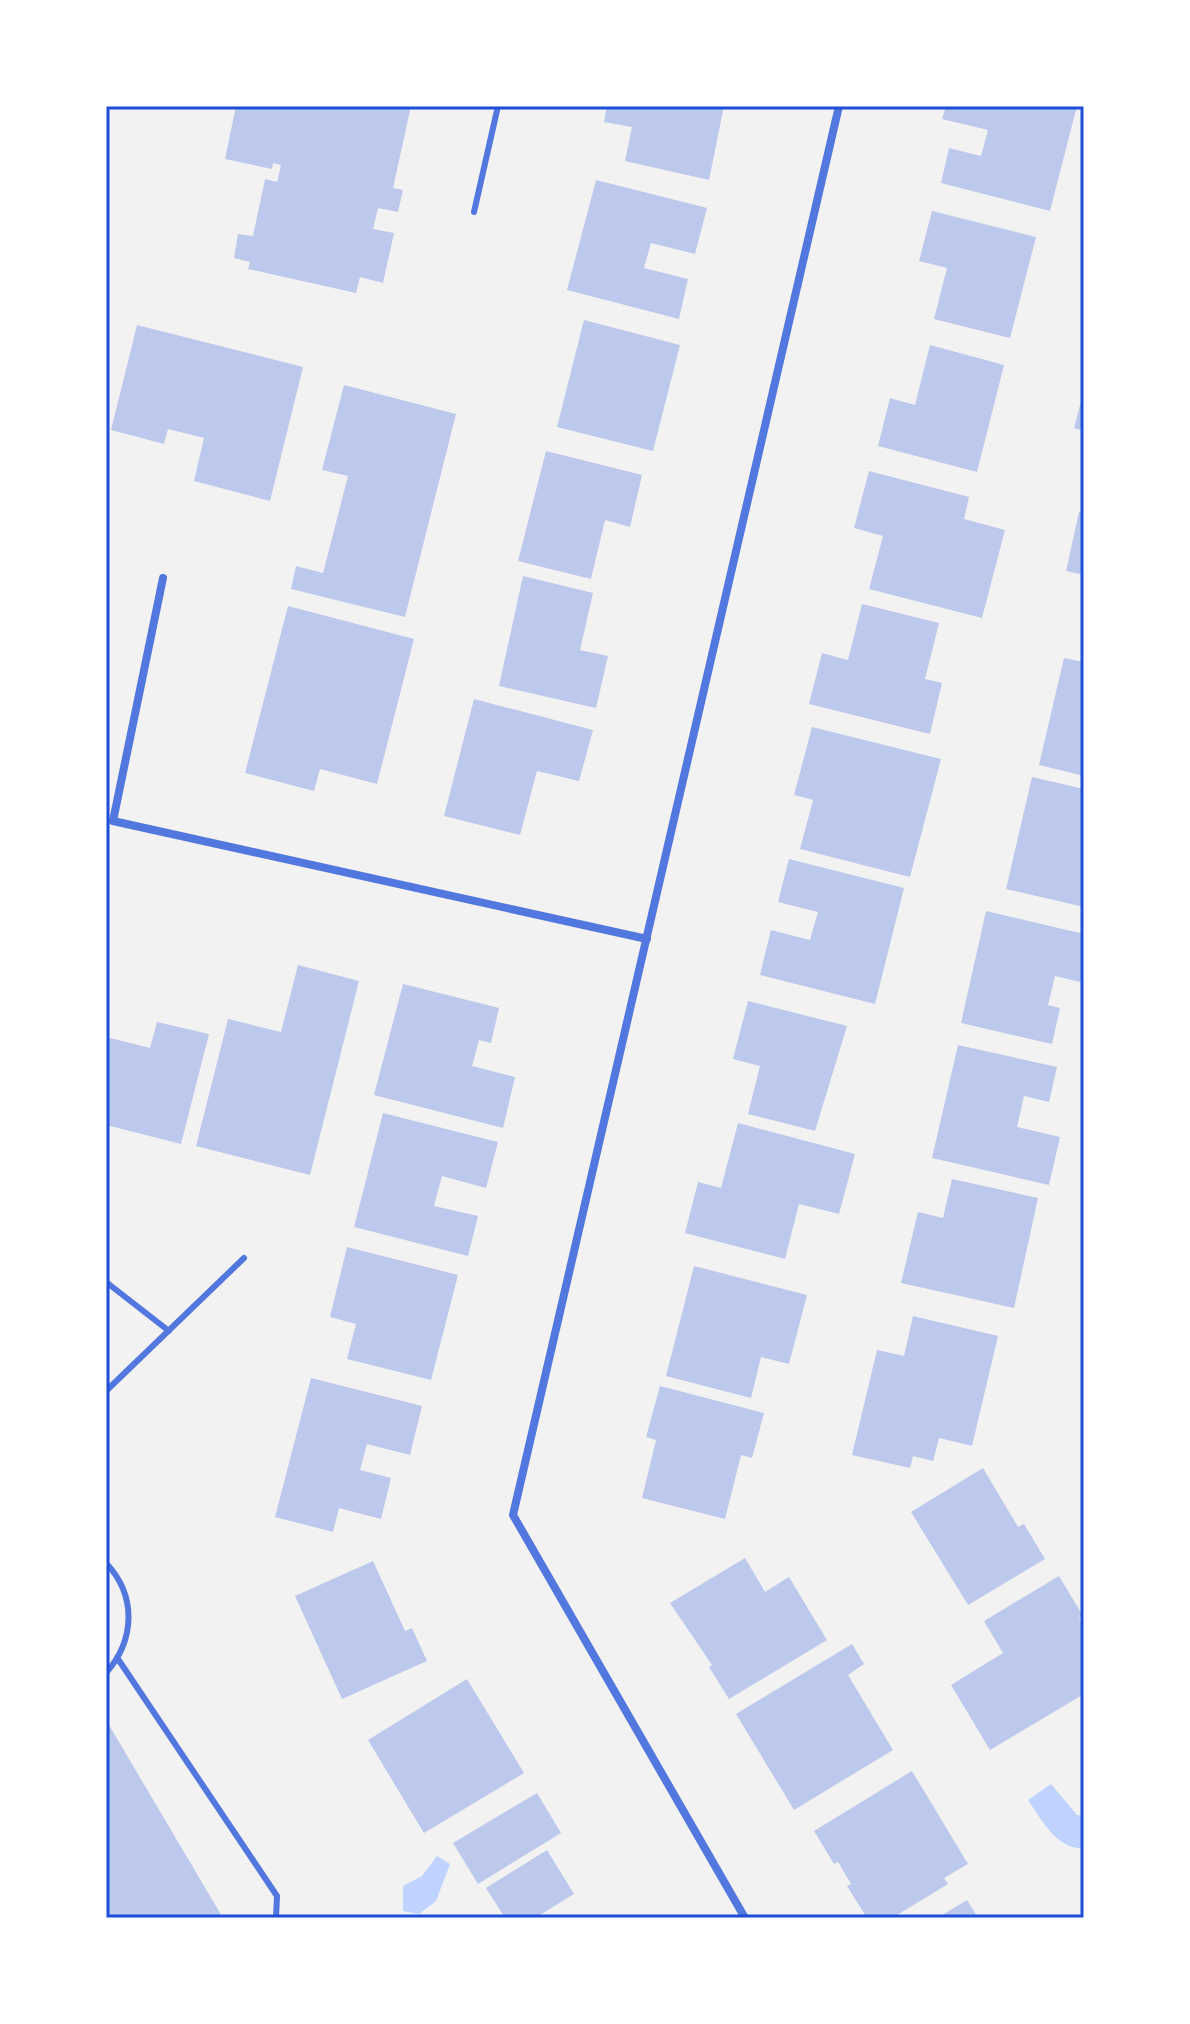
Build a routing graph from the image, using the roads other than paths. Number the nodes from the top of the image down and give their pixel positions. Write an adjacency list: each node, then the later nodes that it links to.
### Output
1 (498, 106): 3 (lane)
2 (839, 106): 5 (street)
3 (474, 212)
4 (163, 578): 5 (street)
5 (647, 939): 14 (street)
6 (244, 1258): 8 (lane)
7 (106, 1282): 8 (lane)
8 (169, 1331): 9 (lane)
9 (106, 1391)
10 (106, 1563): 11 (lane)
11 (118, 1659): 12 (lane); 13 (lane)
12 (106, 1673)
13 (276, 1918)
14 (745, 1918)

